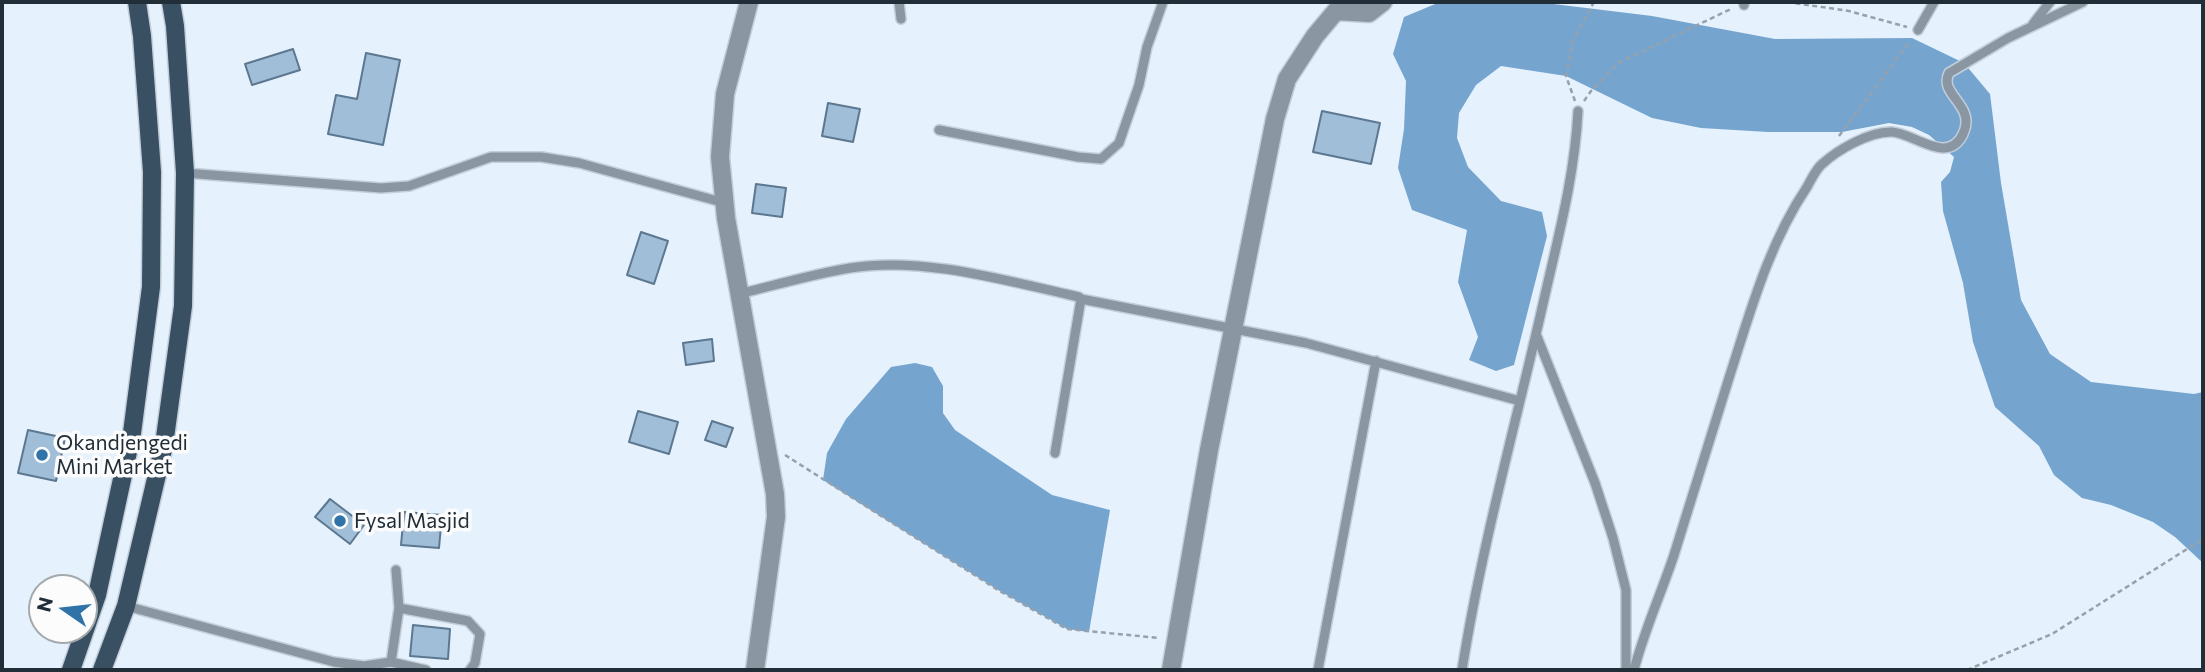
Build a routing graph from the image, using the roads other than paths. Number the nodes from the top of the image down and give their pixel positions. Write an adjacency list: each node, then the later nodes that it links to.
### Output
1 (137, 2): 29 (main road)
2 (171, 2): 16 (main road)
3 (749, 2): 17 (street)
4 (900, 2): 11 (lane)
5 (1163, 2): 15 (lane)
6 (1383, 2): 10 (street)
7 (1934, 2): 13 (lane)
8 (2050, 2): 12 (lane)
9 (2083, 2): 12 (lane)
10 (1335, 7): 20 (street)
11 (901, 19)
12 (2032, 26): 38 (lane)
13 (1918, 30)
14 (1578, 111): 21 (lane)
15 (939, 130)
16 (185, 173): 17 (lane); 26 (main road)
17 (725, 203): 18 (street)
18 (739, 294): 19 (lane); 33 (street)
19 (1081, 299): 20 (lane); 24 (lane)
20 (1232, 329): 22 (lane); 34 (street)
21 (1536, 334): 23 (lane); 37 (lane)
22 (1376, 361): 23 (lane); 35 (lane)
23 (1520, 401): 36 (lane)
24 (1055, 453)
25 (396, 570): 27 (lane)
26 (126, 607): 28 (lane); 30 (main road)
27 (399, 608): 28 (lane); 32 (lane)
28 (391, 662): 31 (lane)
29 (71, 670)
30 (102, 670)
31 (426, 670)
32 (470, 670)
33 (755, 670)
34 (1171, 670)
35 (1318, 670)
36 (1462, 670)
37 (1626, 670)
38 (1634, 670)

